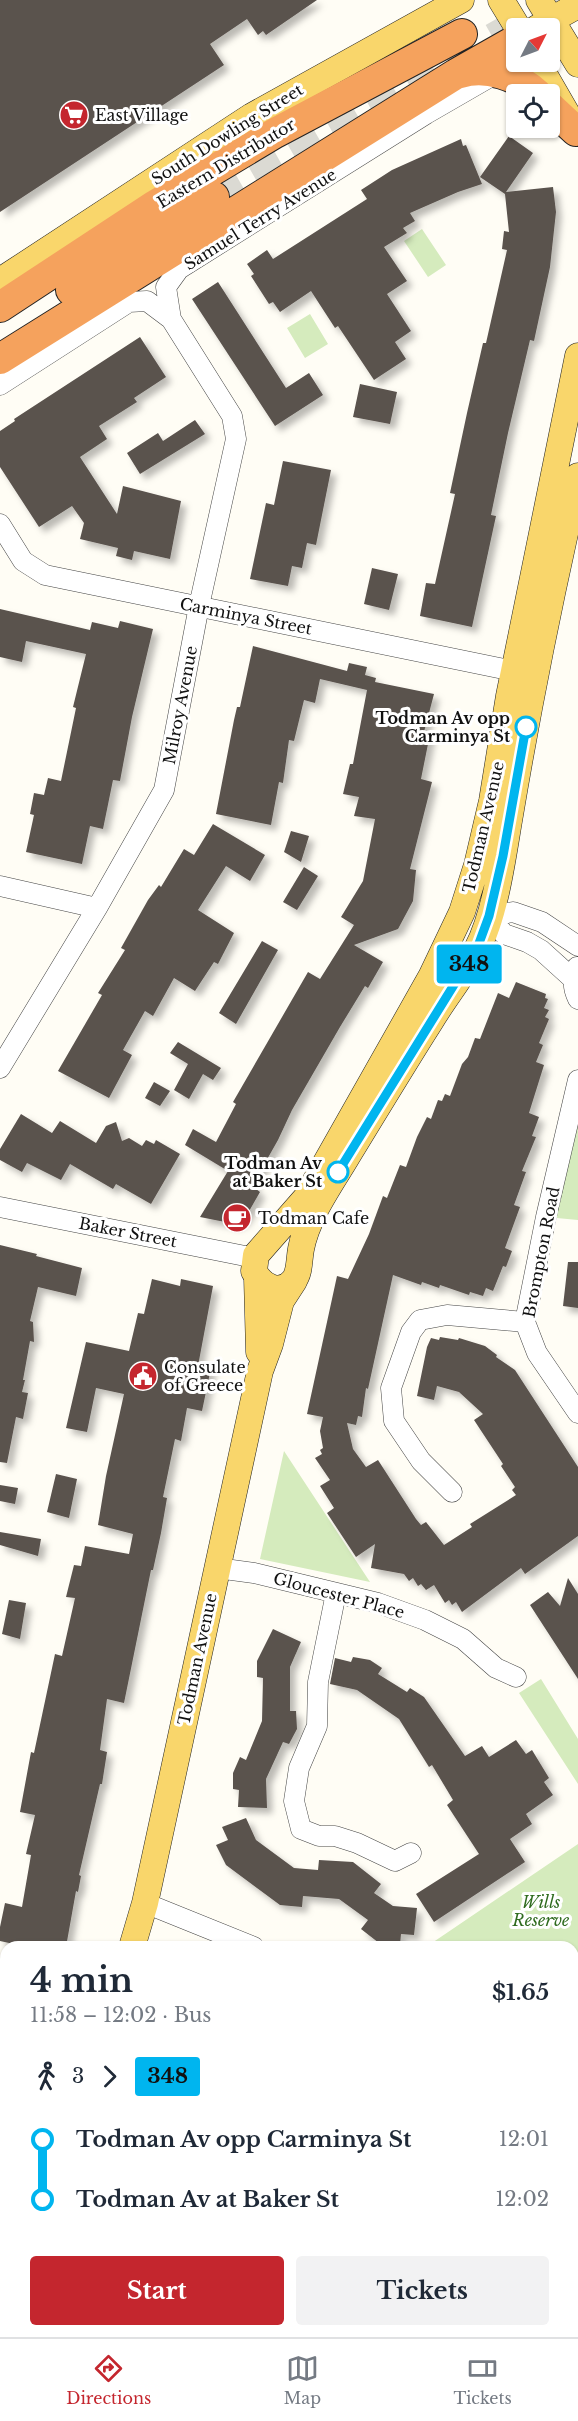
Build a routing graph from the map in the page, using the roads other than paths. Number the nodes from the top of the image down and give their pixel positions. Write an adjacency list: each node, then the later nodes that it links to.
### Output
1 (432, 0): 7 (street)
2 (461, 0): 7 (main road, South Dowling Street)
3 (501, 0): 6 (main road)
4 (578, 5): 5 (main road)
5 (543, 16): 10 (main road)
6 (512, 18)
7 (412, 26): 18 (main road, South Dowling Street)
8 (462, 34): 21 (highway, Eastern Distributor)
9 (506, 46): 13 (highway)
10 (578, 63)
11 (543, 72): 16 (main road)
12 (497, 73): 13 (highway); 14 (highway); 22 (street, Samuel Terry Avenue)
13 (456, 74): 25 (highway)
14 (525, 84)
15 (560, 116): 16 (highway)
16 (577, 133)
17 (214, 197): 23 (highway, Eastern Distributor)
18 (60, 241): 19 (main road); 20 (main road, South Dowling Street)
19 (0, 261)
20 (0, 281)
21 (0, 307)
22 (171, 319): 26 (street); 29 (street, Milroy Avenue)
23 (0, 336)
24 (578, 356): 30 (main road, Todman Avenue)
25 (0, 359)
26 (0, 385)
27 (578, 476): 34 (main road, Todman Avenue)
28 (0, 524): 29 (street, Carminya Street)
29 (199, 606): 30 (street, Carminya Street); 33 (street, Milroy Avenue)
30 (514, 671): 31 (main road, Todman Avenue)
31 (484, 834): 34 (main road); 37 (main road, Todman Avenue)
32 (0, 886): 33 (street)
33 (97, 908): 39 (street, Milroy Avenue)
34 (489, 916): 35 (street); 36 (street); 37 (main road); 43 (main road, Todman Avenue)
35 (578, 946)
36 (575, 973): 38 (street)
37 (431, 977): 42 (main road, Todman Avenue)
38 (578, 999)
39 (0, 1068)
40 (578, 1080): 44 (street, Brompton Road)
41 (0, 1207): 42 (street, Baker Street)
42 (258, 1263): 43 (main road); 43 (main road); 45 (main road, Todman Avenue)
43 (296, 1272): 45 (main road, Todman Avenue)
44 (525, 1322): 46 (street, Brompton Road); 48 (street)
45 (260, 1371): 49 (main road, Todman Avenue)
46 (571, 1385): 47 (street, Brompton Road)
47 (578, 1413)
48 (452, 1492)
49 (217, 1568): 50 (street, Gloucester Place); 53 (main road, Todman Avenue)
50 (336, 1593): 51 (street, Gloucester Place); 52 (street)
51 (516, 1677)
52 (411, 1853)
53 (146, 1904): 54 (main road, Todman Avenue); 55 (street)
54 (134, 1941)
55 (239, 1941)

